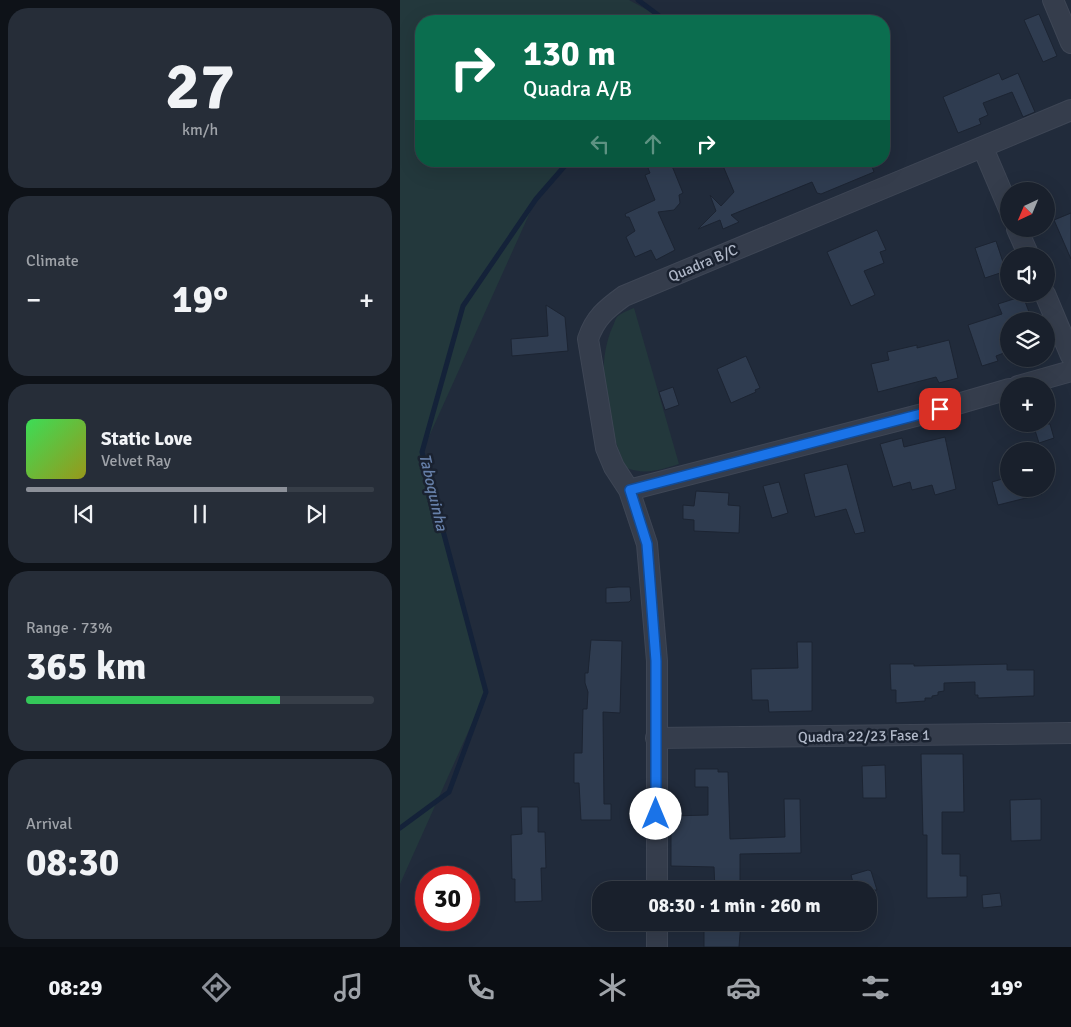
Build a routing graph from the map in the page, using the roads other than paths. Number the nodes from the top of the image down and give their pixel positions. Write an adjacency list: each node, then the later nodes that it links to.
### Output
1 (1053, 0): 2 (street)
2 (1071, 43)
3 (1071, 110): 4 (street, Quadra B/C)
4 (983, 148): 5 (street); 11 (street, Quadra B/C)
5 (1000, 188)
6 (1048, 302): 7 (street)
7 (1071, 356)
8 (1071, 371): 9 (street)
9 (1050, 377)
10 (1000, 392): 11 (street)
11 (630, 490): 13 (street, Quadra B/C)
12 (1071, 733): 13 (street, Quadra 22/23 Fase 1)
13 (656, 738): 14 (street, Quadra B/C)
14 (657, 881)
15 (657, 931): 16 (street)
16 (657, 947)

